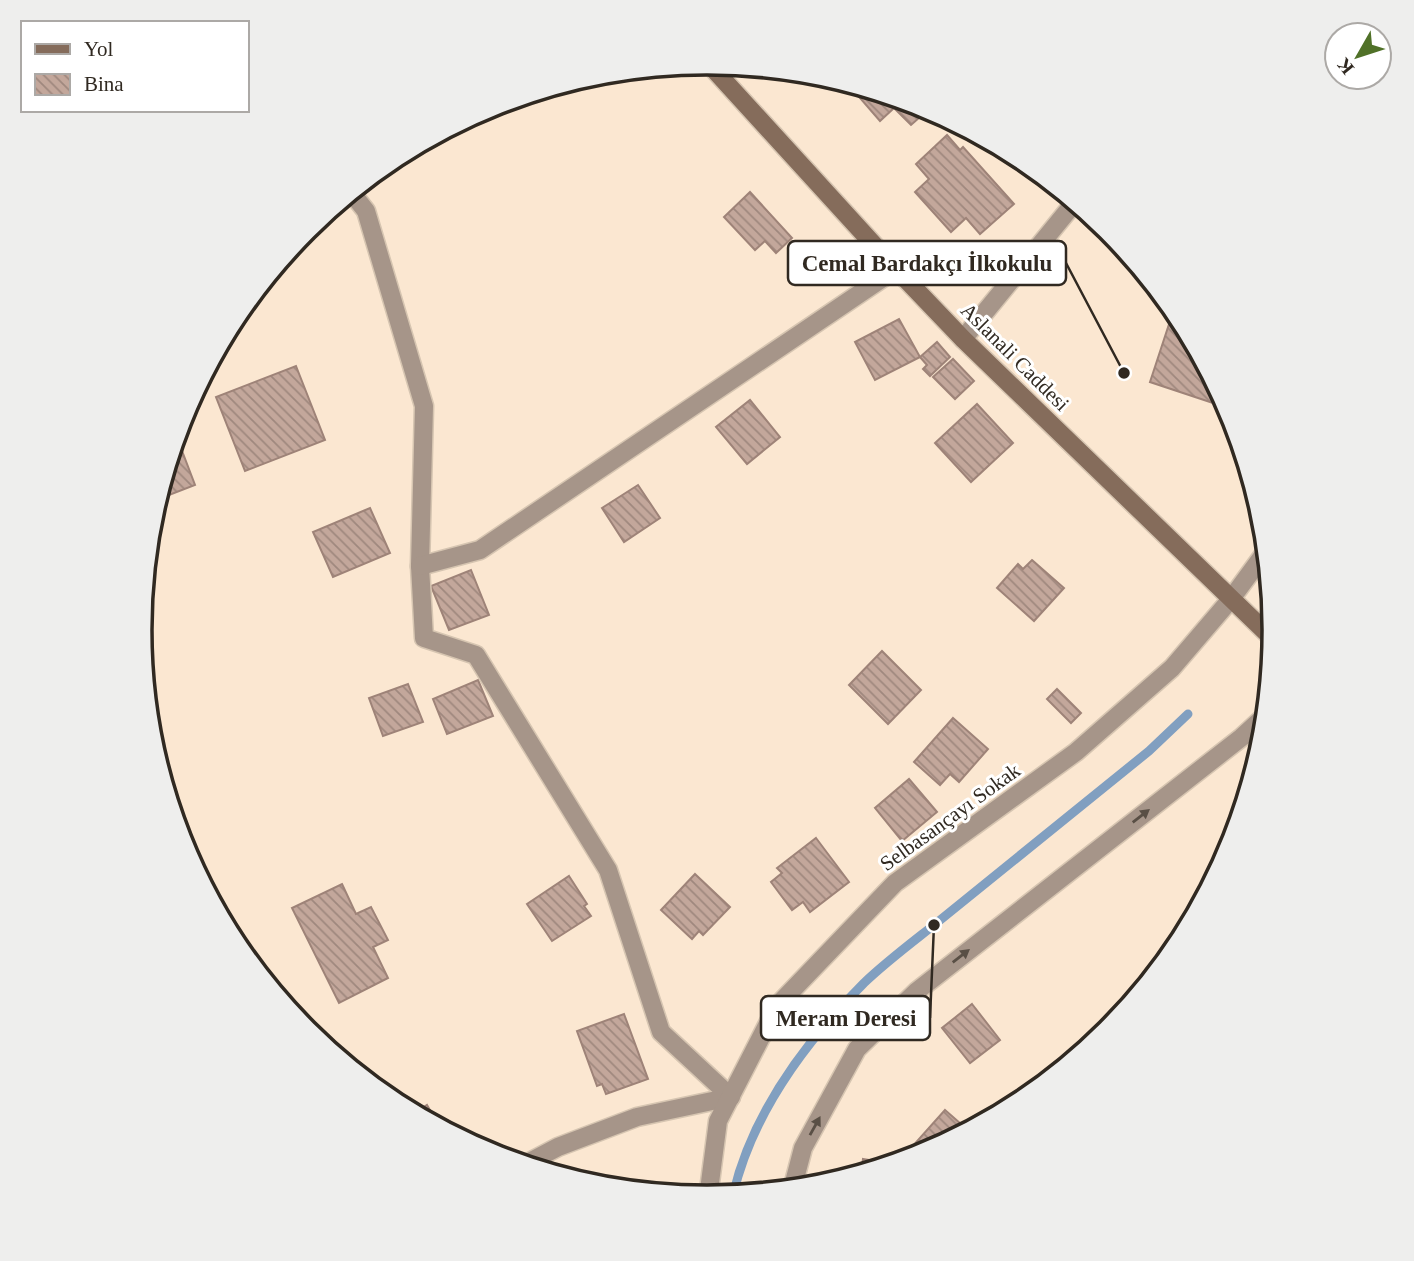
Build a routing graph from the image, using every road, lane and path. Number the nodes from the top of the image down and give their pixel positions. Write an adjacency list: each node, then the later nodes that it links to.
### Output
1 (719, 75): 4 (street, Aslanali Caddesi)
2 (357, 200): 7 (street)
3 (1069, 210): 5 (street)
4 (896, 269): 5 (street, Aslanali Caddesi); 7 (street)
5 (963, 339): 8 (street, Aslanali Caddesi)
6 (1258, 563): 8 (street, Selbasançayı Sokak)
7 (420, 566): 11 (street)
8 (1231, 600): 9 (street, Aslanali Caddesi); 11 (street, Selbasançayı Sokak)
9 (1262, 629)
10 (1254, 726): 13 (street, one-way to 10)
11 (731, 1097): 12 (street); 14 (street, Selbasançayı Sokak)
12 (536, 1158)
13 (795, 1178)
14 (710, 1186)

